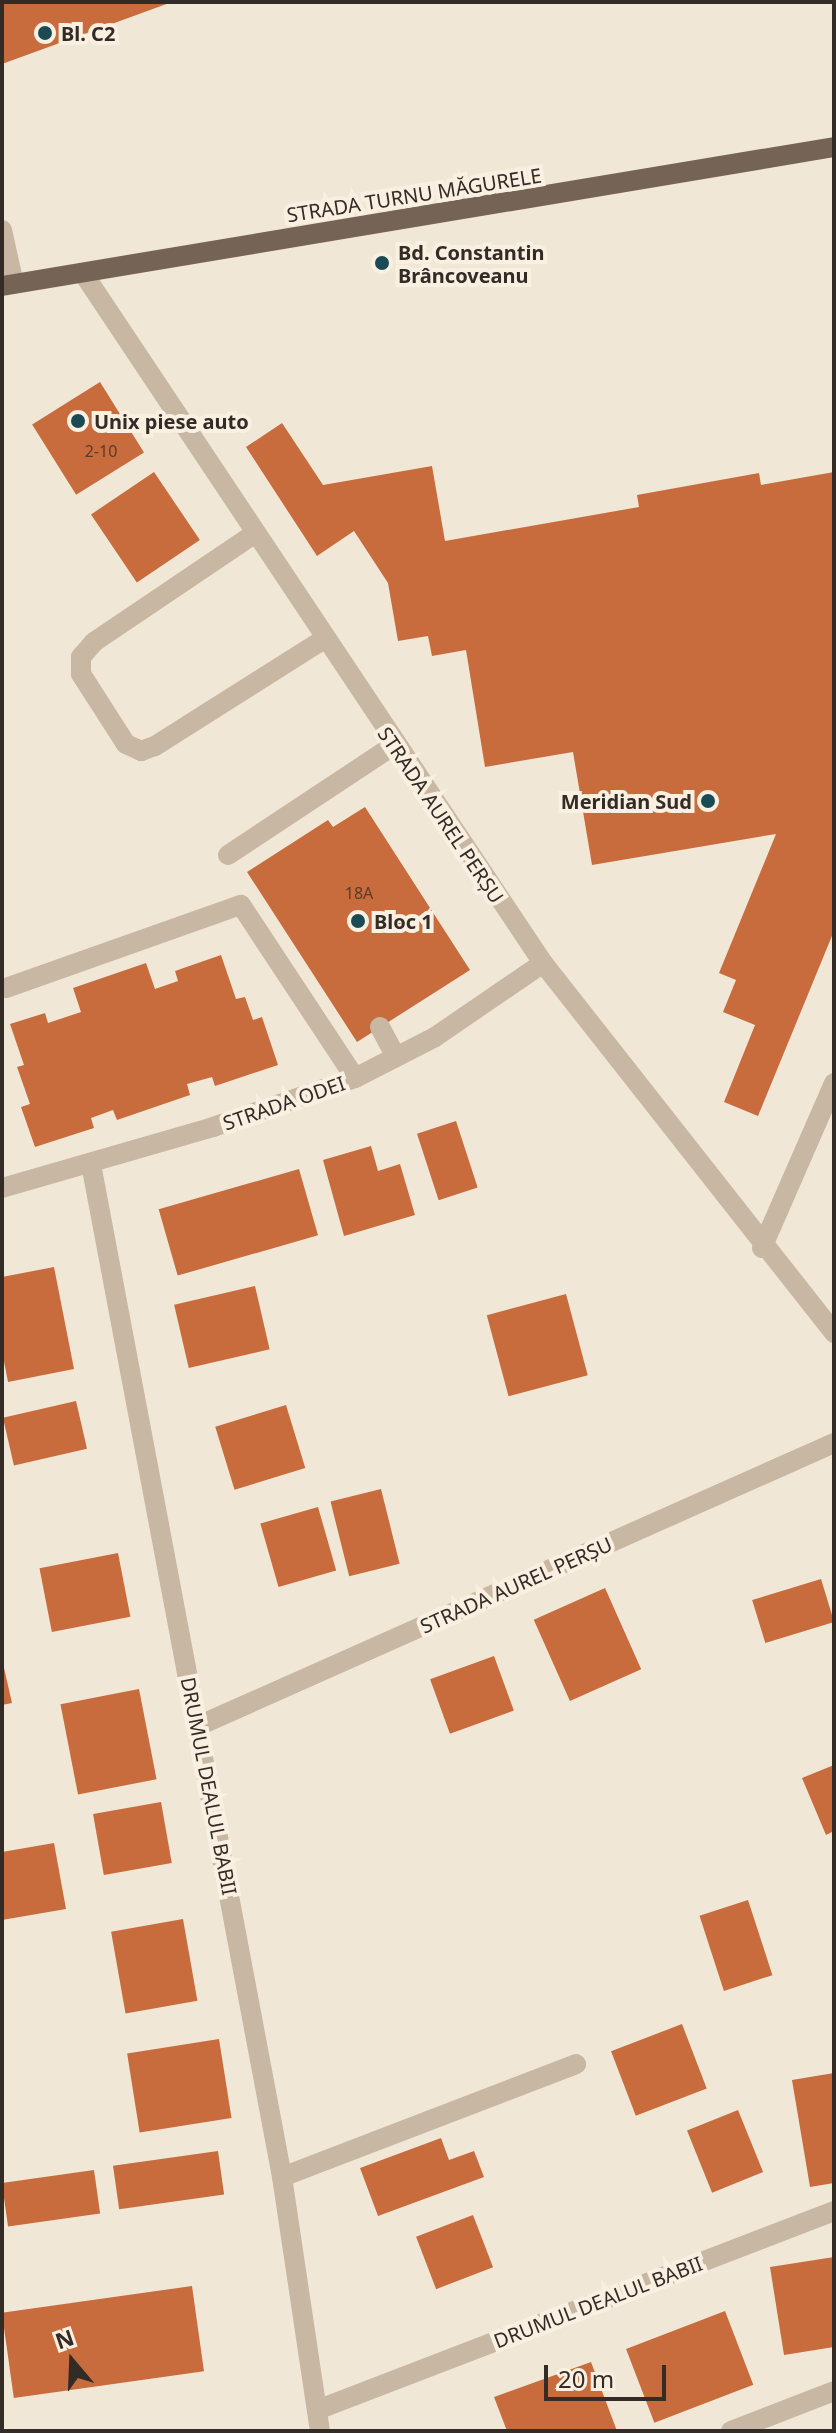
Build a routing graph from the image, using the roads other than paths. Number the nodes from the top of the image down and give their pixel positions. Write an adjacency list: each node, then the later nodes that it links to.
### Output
1 (834, 147): 3 (main road, STRADA TURNU MĂGURELE)
2 (2, 230): 4 (street)
3 (83, 273): 4 (main road, STRADA TURNU MĂGURELE); 5 (street, STRADA AUREL PERȘU)
4 (8, 285)
5 (254, 534): 6 (street, STRADA AUREL PERȘU); 6 (street)
6 (324, 639): 7 (street, STRADA AUREL PERȘU)
7 (394, 745): 8 (street); 9 (street, STRADA AUREL PERȘU)
8 (228, 855)
9 (543, 963): 12 (street, STRADA ODEI); 17 (street, STRADA AUREL PERȘU)
10 (6, 988): 13 (street)
11 (380, 1027): 12 (street)
12 (396, 1057): 13 (street, STRADA ODEI)
13 (355, 1078): 15 (street, STRADA ODEI)
14 (834, 1083): 17 (street)
15 (91, 1164): 16 (street, STRADA ODEI); 20 (street, DRUMUL DEALUL BABII)
16 (2, 1188)
17 (762, 1248): 18 (street, STRADA AUREL PERȘU)
18 (834, 1333)
19 (834, 1443): 20 (street, STRADA AUREL PERȘU)
20 (198, 1726): 22 (street, DRUMUL DEALUL BABII)
21 (576, 2064): 22 (street)
22 (282, 2177): 25 (street, DRUMUL DEALUL BABII)
23 (834, 2211): 25 (street, DRUMUL DEALUL BABII)
24 (834, 2391): 27 (street)
25 (317, 2410): 26 (street, DRUMUL DEALUL BABII)
26 (320, 2431)
27 (731, 2431)

